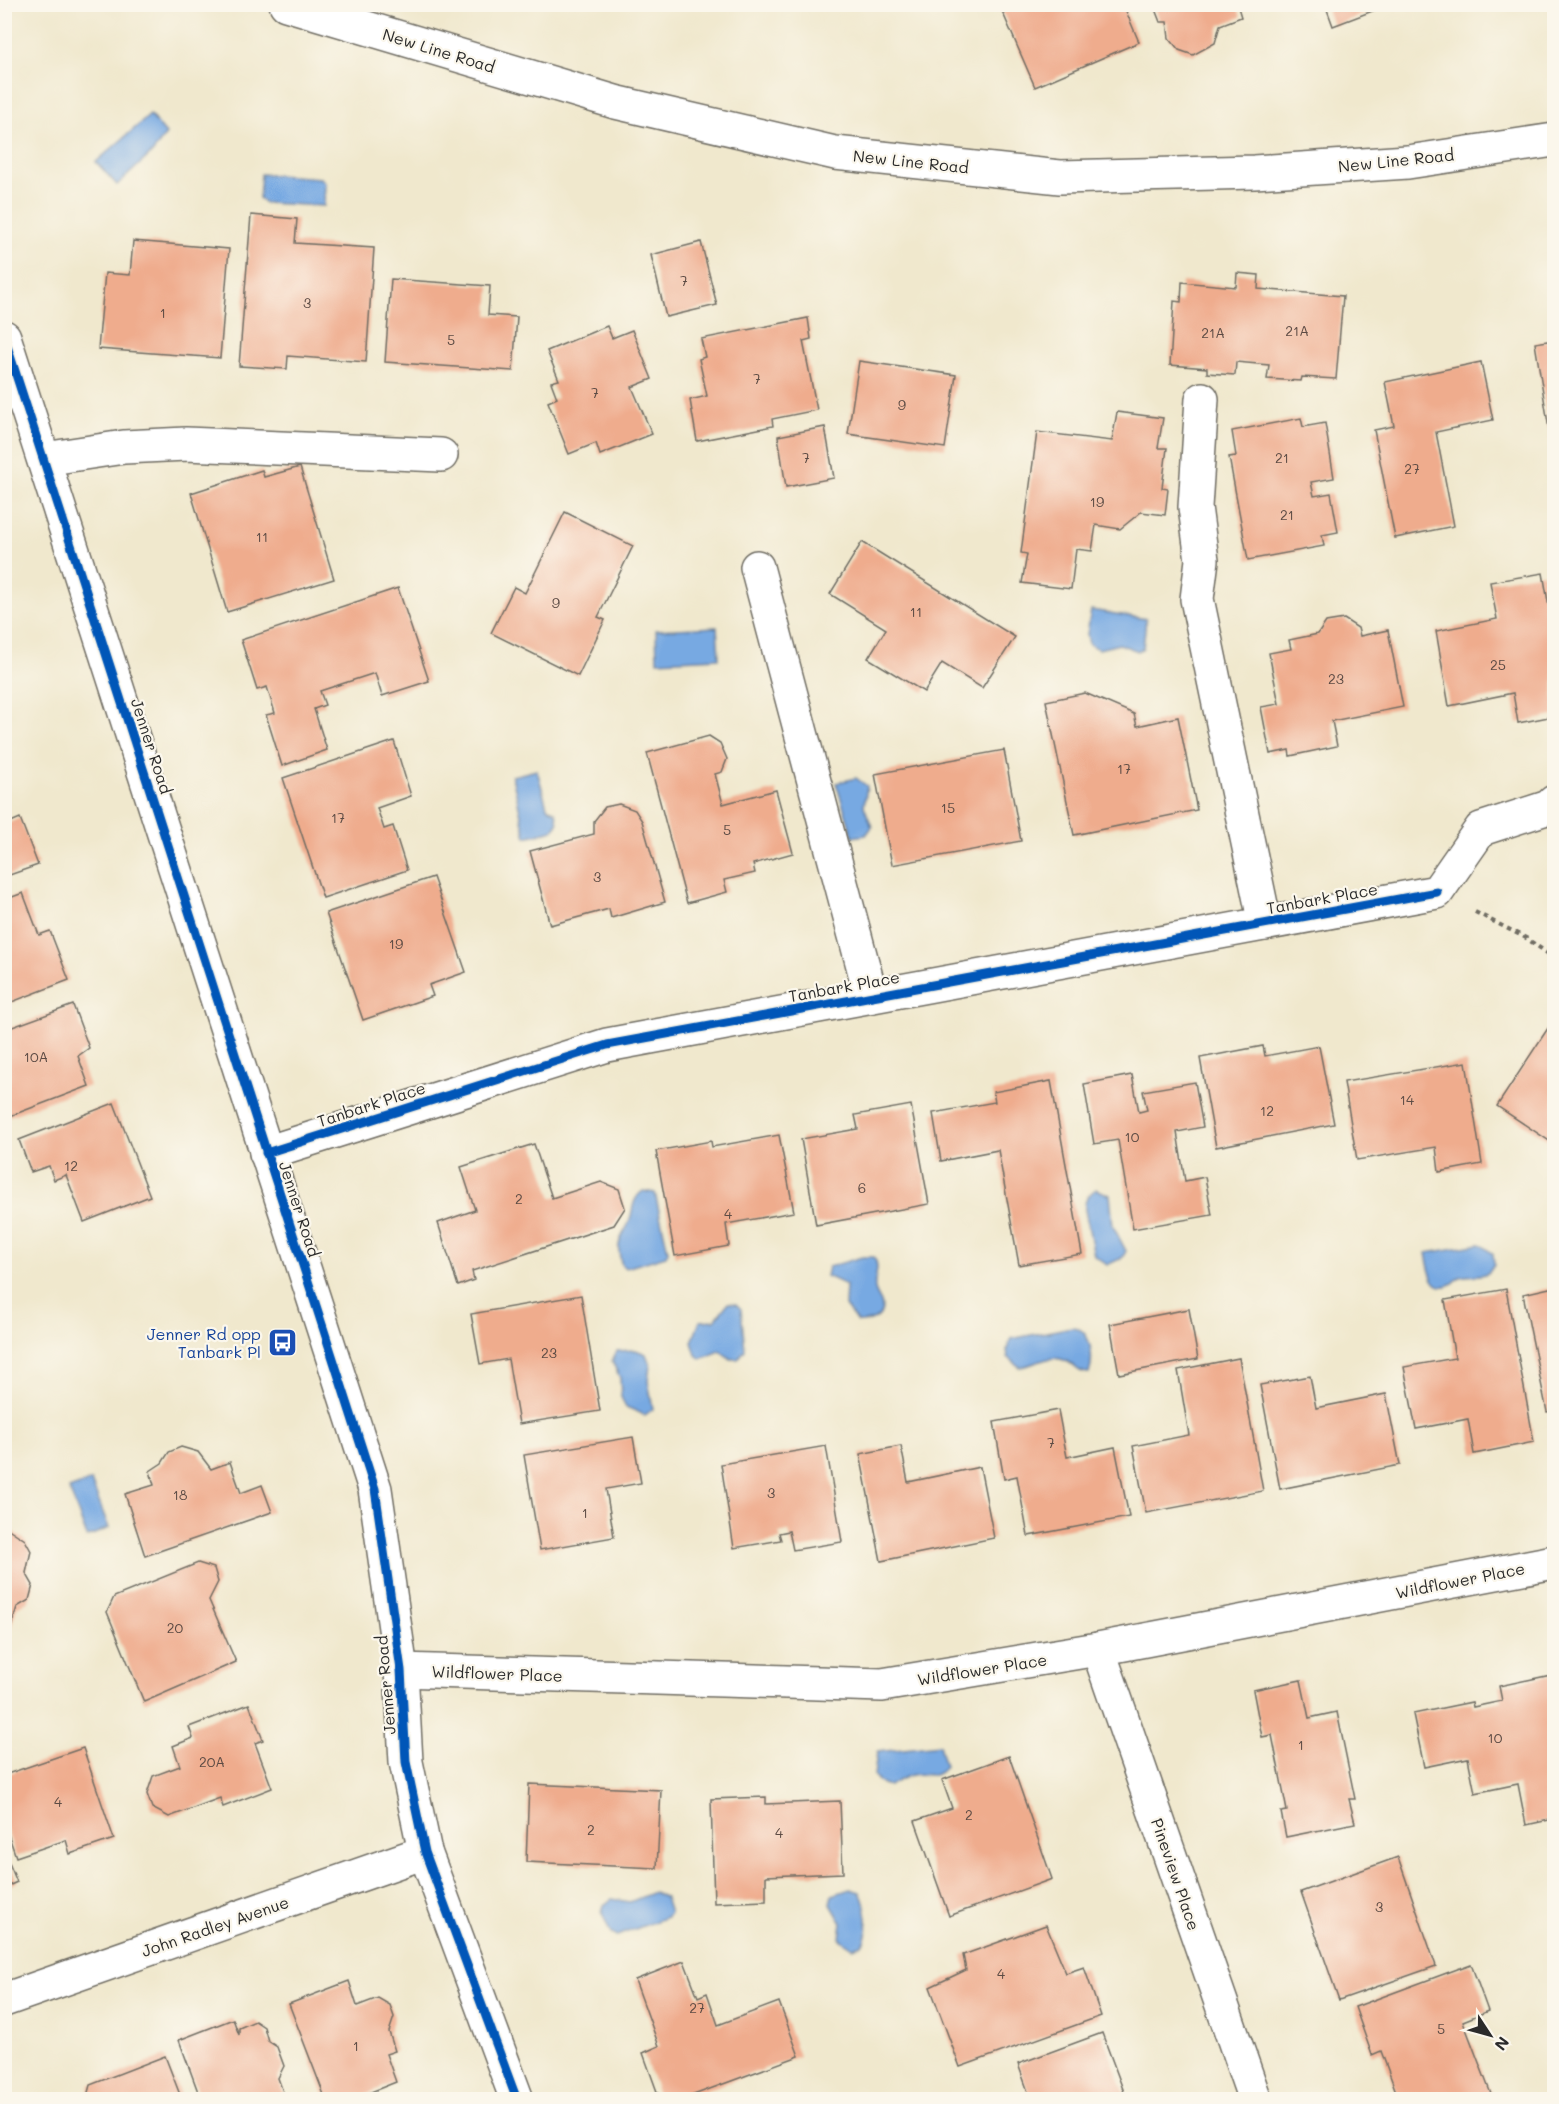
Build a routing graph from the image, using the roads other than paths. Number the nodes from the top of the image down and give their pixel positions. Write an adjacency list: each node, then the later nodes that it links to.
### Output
1 (286, 4): 2 (street, New Line Road)
2 (1554, 140)
3 (4, 337): 5 (street, Jenner Road)
4 (1202, 399): 10 (street)
5 (17, 419): 7 (street, Jenner Road)
6 (441, 454): 7 (street)
7 (44, 459): 12 (street, Jenner Road)
8 (757, 567): 11 (street)
9 (1554, 802): 10 (street, Tanbark Place)
10 (1265, 924): 11 (street, Tanbark Place)
11 (871, 996): 12 (street, Tanbark Place)
12 (266, 1153): 15 (street, Jenner Road)
13 (1554, 1562): 14 (street, Wildflower Place)
14 (1098, 1649): 15 (street, Wildflower Place); 19 (street, Pineview Place)
15 (401, 1670): 16 (street, Jenner Road)
16 (425, 1851): 17 (street, John Radley Avenue); 18 (street, Jenner Road)
17 (4, 2000)
18 (517, 2100)
19 (1255, 2100)

